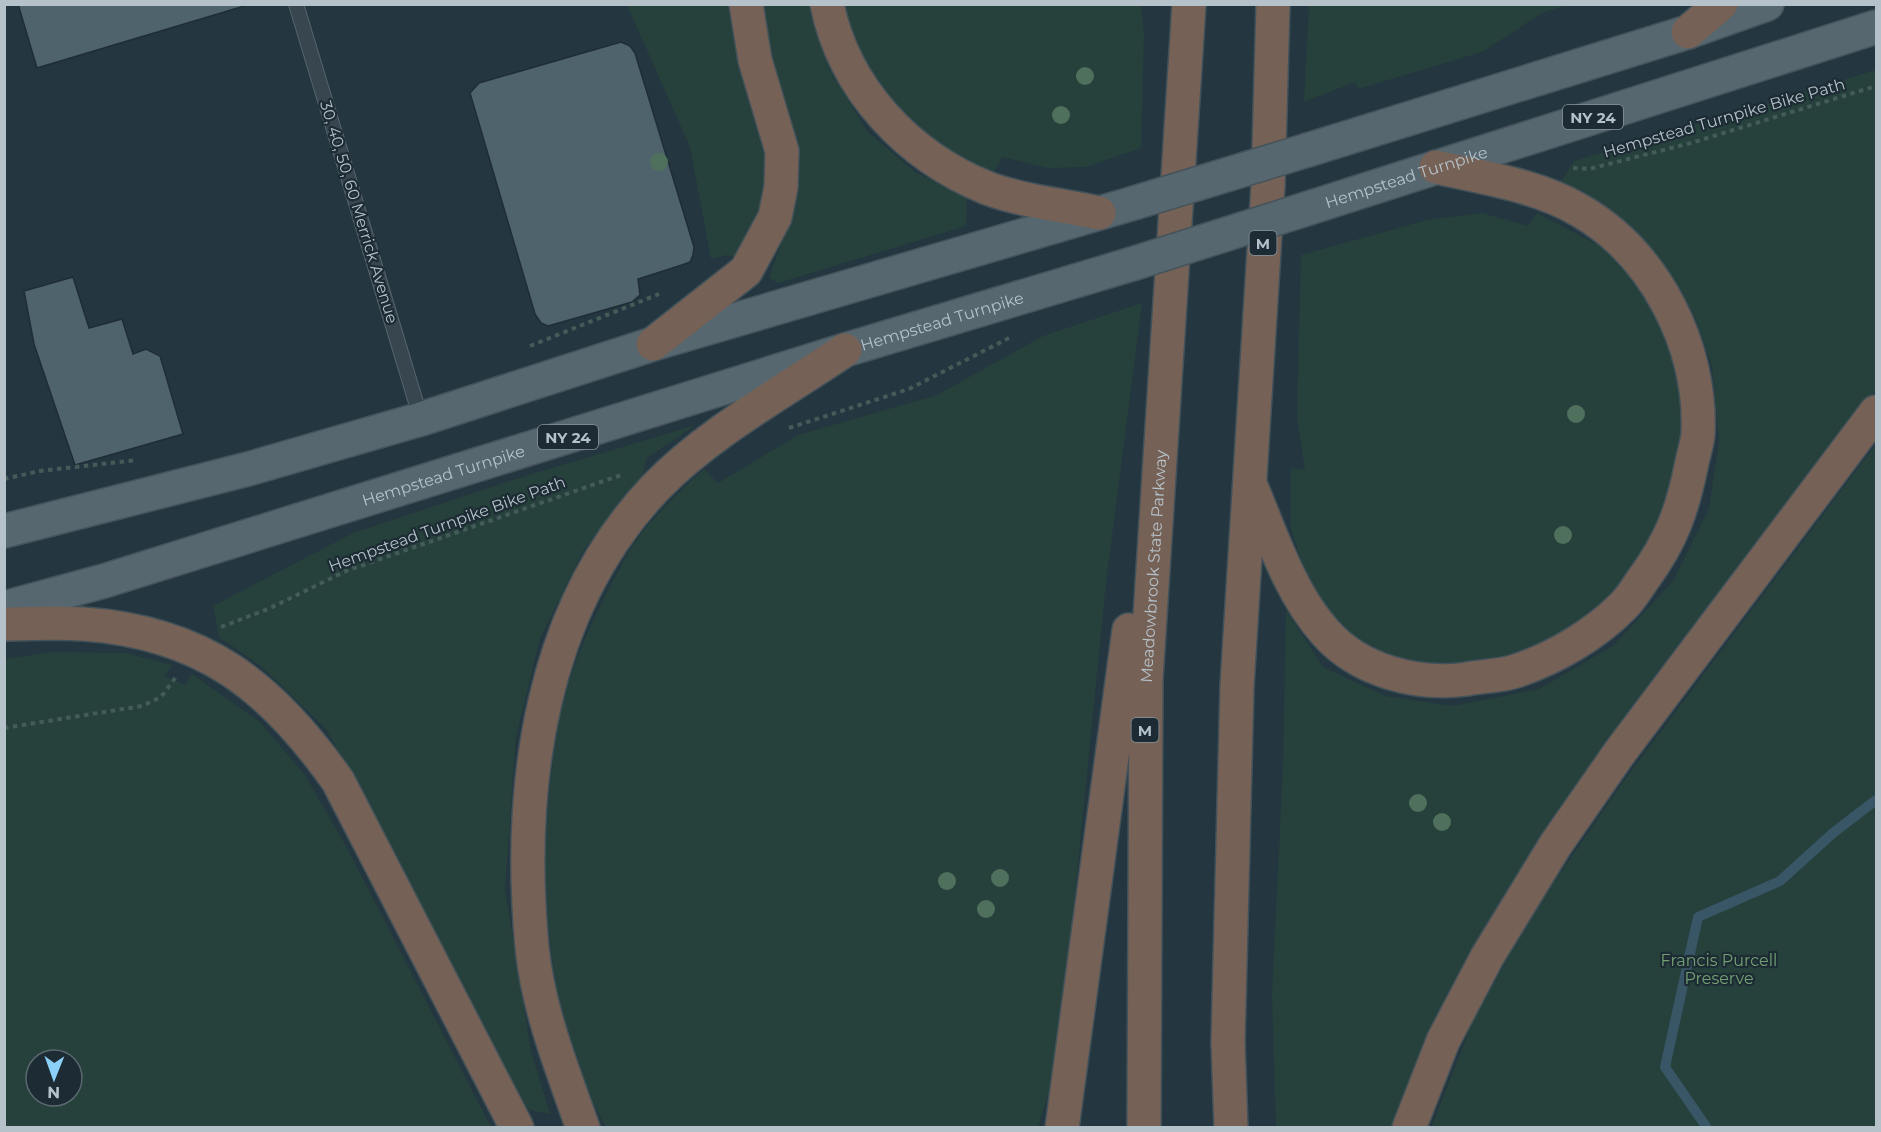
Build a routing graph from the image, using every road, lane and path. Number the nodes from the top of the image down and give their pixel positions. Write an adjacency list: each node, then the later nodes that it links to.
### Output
1 (296, 4): 21 (lane, 30, 40, 50, 60 Merrick Avenue)
2 (746, 4): 17 (highway)
3 (827, 4): 13 (highway)
4 (1188, 4): 16 (highway, Meadowbrook State Parkway / M)
5 (1273, 4): 26 (highway, M)
6 (1721, 4): 9 (highway)
7 (1767, 4): 9 (main road)
8 (1876, 27): 11 (main road, Hempstead Turnpike / NY 24)
9 (1688, 32): 13 (main road, bridge)
10 (1876, 86): 12 (path, Hempstead Turnpike Bike Path)
11 (1436, 167): 19 (main road, Hempstead Turnpike / NY 24, bridge); 26 (highway)
12 (1566, 167)
13 (1099, 213): 17 (main road)
14 (670, 290): 18 (path)
15 (1018, 333): 22 (path)
16 (1168, 334): 35 (highway); 36 (highway, Meadowbrook State Parkway / M)
17 (653, 344): 21 (main road)
18 (525, 348)
19 (845, 350): 28 (main road, Hempstead Turnpike / NY 24); 34 (highway)
20 (1876, 412): 38 (highway)
21 (421, 418): 27 (main road)
22 (780, 431)
23 (149, 459): 25 (path)
24 (629, 472): 30 (path, Hempstead Turnpike Bike Path)
25 (4, 479)
26 (1248, 480): 37 (highway, M)
27 (4, 531)
28 (4, 608)
29 (4, 624): 33 (highway)
30 (217, 628)
31 (179, 673): 32 (path)
32 (4, 728)
33 (517, 1128)
34 (583, 1128)
35 (1062, 1128)
36 (1144, 1128)
37 (1231, 1128)
38 (1409, 1128)

